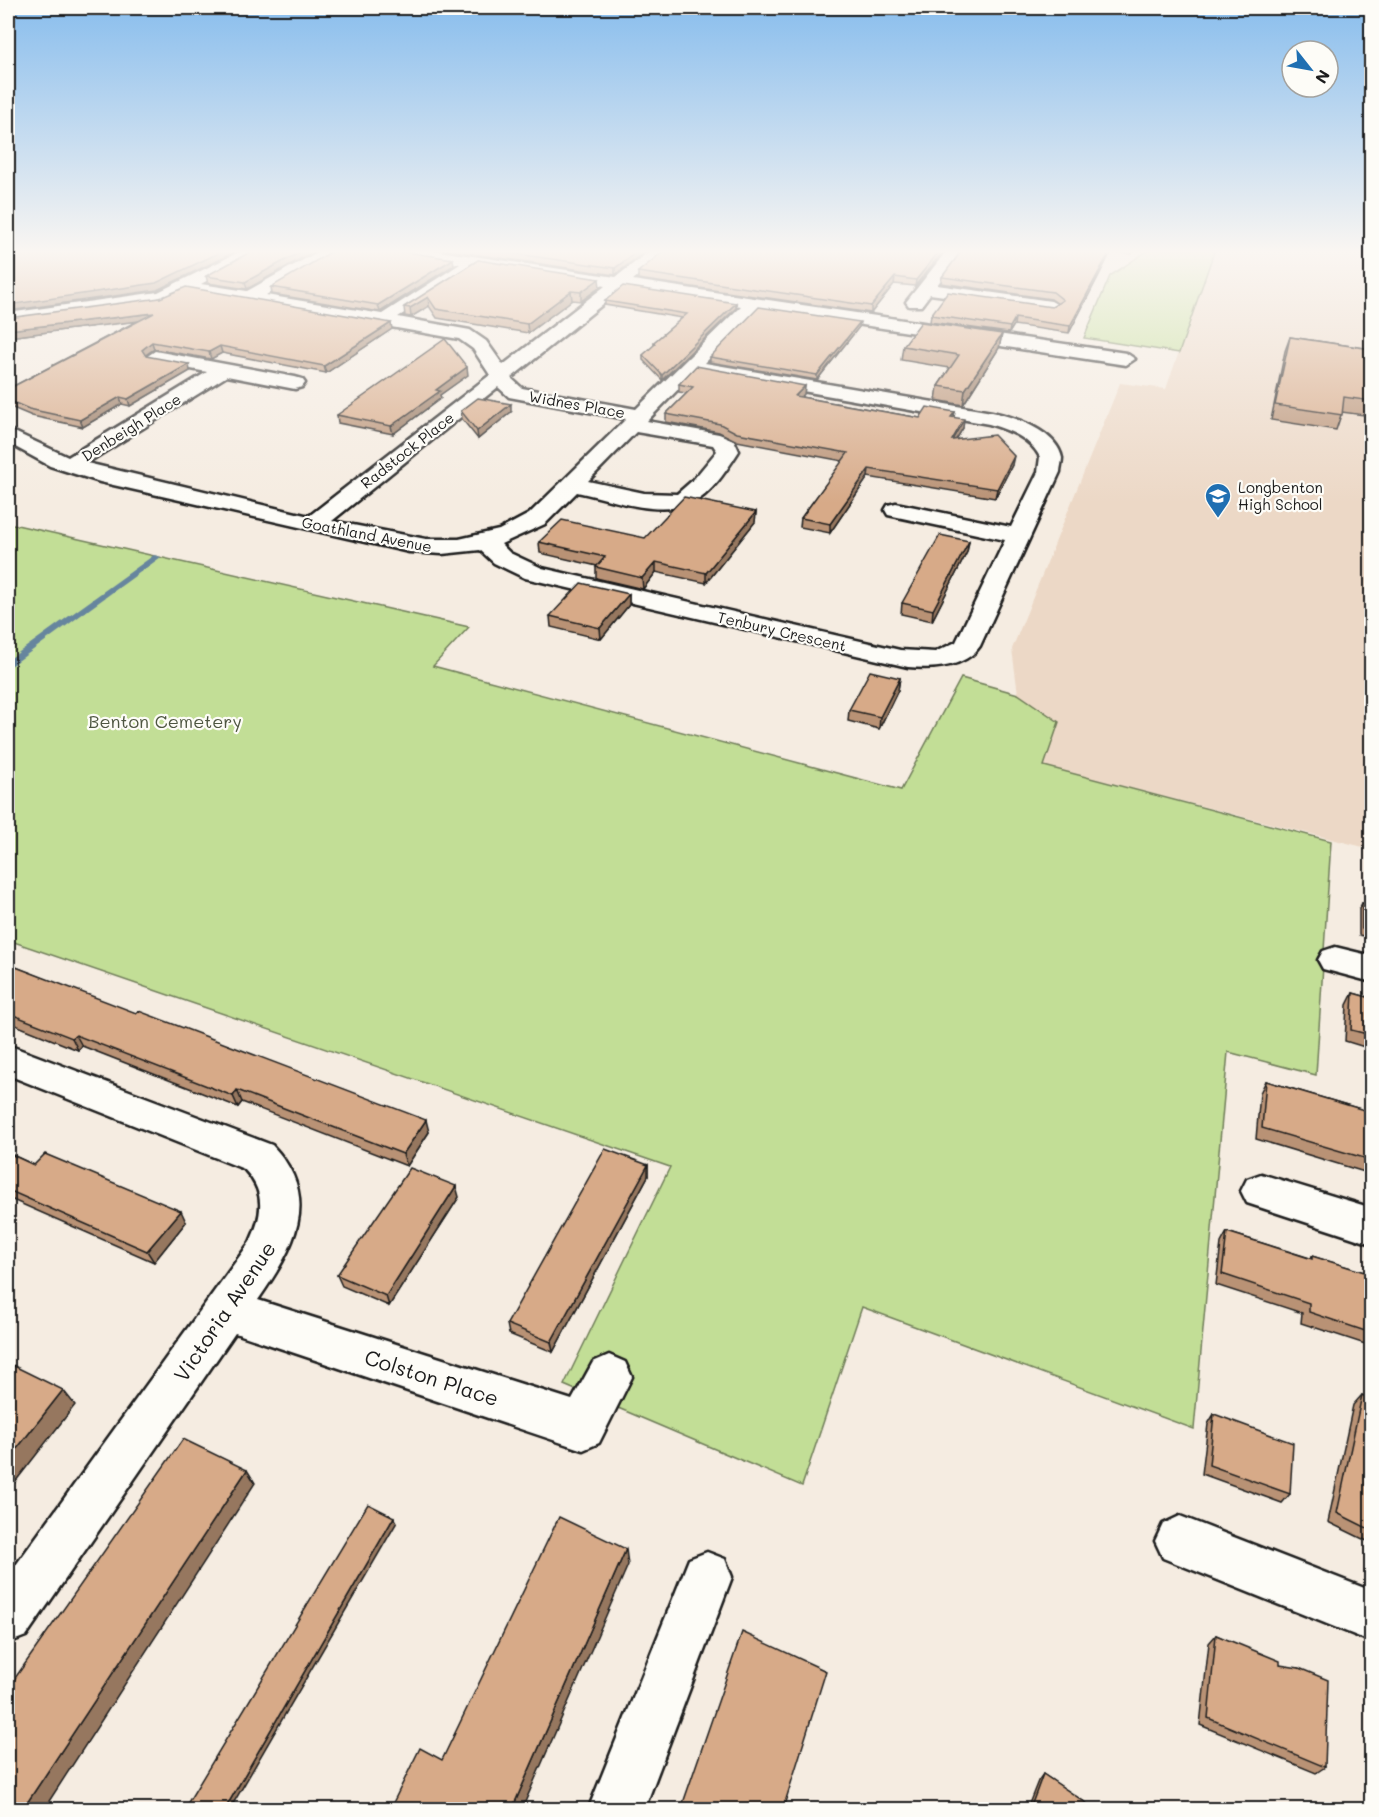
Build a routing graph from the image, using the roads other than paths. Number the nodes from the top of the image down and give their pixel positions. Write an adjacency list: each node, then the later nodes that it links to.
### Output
1 (456, 334): 9 (street, Widnes Place)
2 (555, 334): 9 (street, Radstock Place)
3 (723, 334): 7 (street, Goathland Avenue)
4 (958, 334): 6 (street)
5 (155, 357): 8 (street)
6 (1126, 359)
7 (691, 366): 11 (street, Goathland Avenue); 17 (street, Tenbury Crescent)
8 (224, 370): 10 (street); 13 (street, Denbeigh Place)
9 (501, 377): 11 (street, Widnes Place); 16 (street, Radstock Place)
10 (295, 383)
11 (636, 421): 14 (street, Goathland Avenue); 14 (street, Widnes Place)
12 (8, 435): 13 (street, Goathland Avenue)
13 (70, 465): 16 (street, Goathland Avenue)
14 (572, 484): 18 (street, Goathland Avenue)
15 (896, 510): 17 (street)
16 (313, 524): 18 (street, Goathland Avenue)
17 (1019, 536): 18 (street, Tenbury Crescent)
18 (485, 542)
19 (1335, 960): 20 (street)
20 (1371, 969)
21 (8, 1060): 24 (street, Victoria Avenue)
22 (1261, 1191): 23 (street)
23 (1371, 1226)
24 (228, 1310): 25 (street, Colston Place); 29 (street, Victoria Avenue)
25 (609, 1377)
26 (1180, 1541): 28 (street)
27 (707, 1577): 30 (street)
28 (1371, 1617)
29 (8, 1618)
30 (616, 1809)

